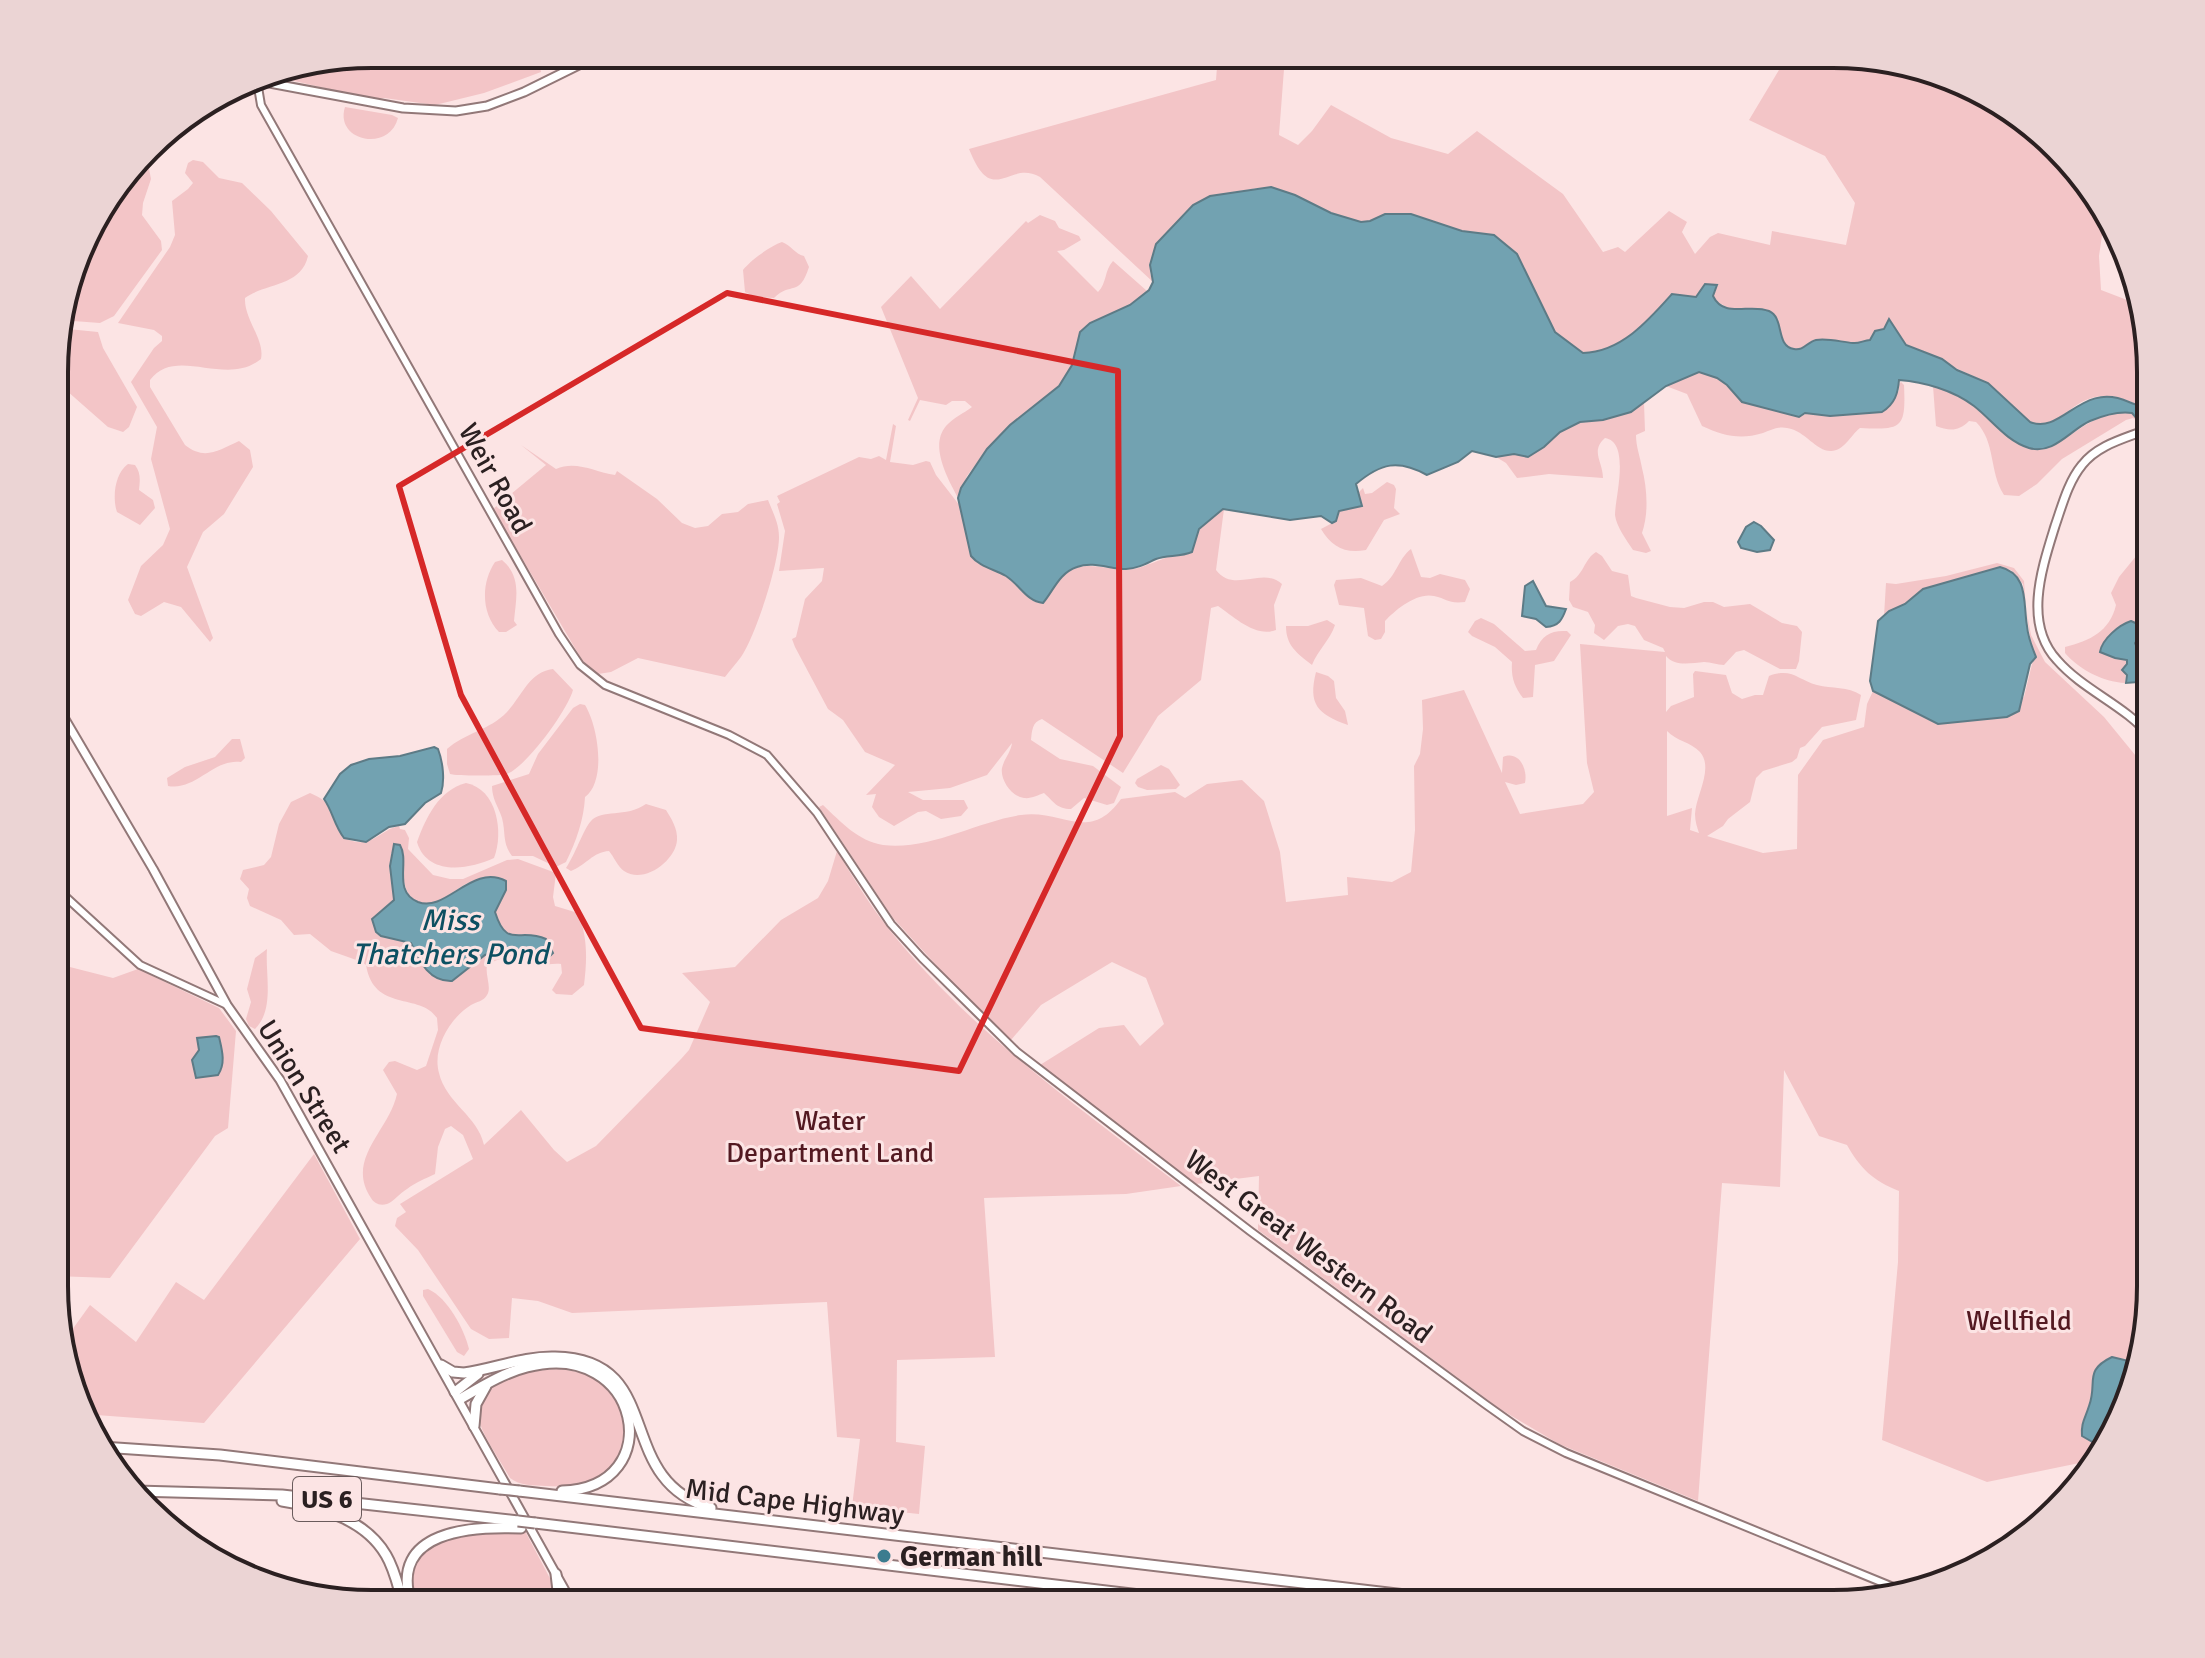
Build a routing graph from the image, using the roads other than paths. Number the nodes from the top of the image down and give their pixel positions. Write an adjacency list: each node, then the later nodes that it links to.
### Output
1 (573, 68): 2 (main road)
2 (274, 84)
3 (257, 90): 7 (street, Weir Road)
4 (2137, 434): 5 (main road)
5 (2137, 722)
6 (68, 725): 9 (main road, Union Street)
7 (801, 793): 22 (street, West Great Western Road)
8 (68, 899): 9 (street)
9 (227, 1005): 10 (main road, Union Street)
10 (441, 1365): 11 (highway); 13 (main road, Union Street)
11 (485, 1370): 13 (highway); 19 (highway)
12 (488, 1384): 13 (highway); 14 (highway); 17 (highway)
13 (458, 1396): 14 (main road, Union Street)
14 (474, 1426): 17 (main road, Union Street)
15 (115, 1448): 17 (highway, Mid Cape Highway / US 6, bridge)
16 (149, 1491): 18 (highway, Mid Cape Highway / US 6)
17 (516, 1493): 19 (highway, Mid Cape Highway / US 6); 21 (main road, Union Street)
18 (252, 1494): 20 (highway, Mid Cape Highway / US 6); 23 (highway)
19 (734, 1515): 28 (highway, Mid Cape Highway / US 6)
20 (519, 1525): 24 (highway); 27 (highway, Mid Cape Highway / US 6, bridge)
21 (556, 1574): 25 (highway); 26 (main road, Union Street)
22 (1887, 1585)
23 (399, 1590)
24 (408, 1590)
25 (558, 1590)
26 (565, 1590)
27 (1097, 1590)
28 (1364, 1590)

